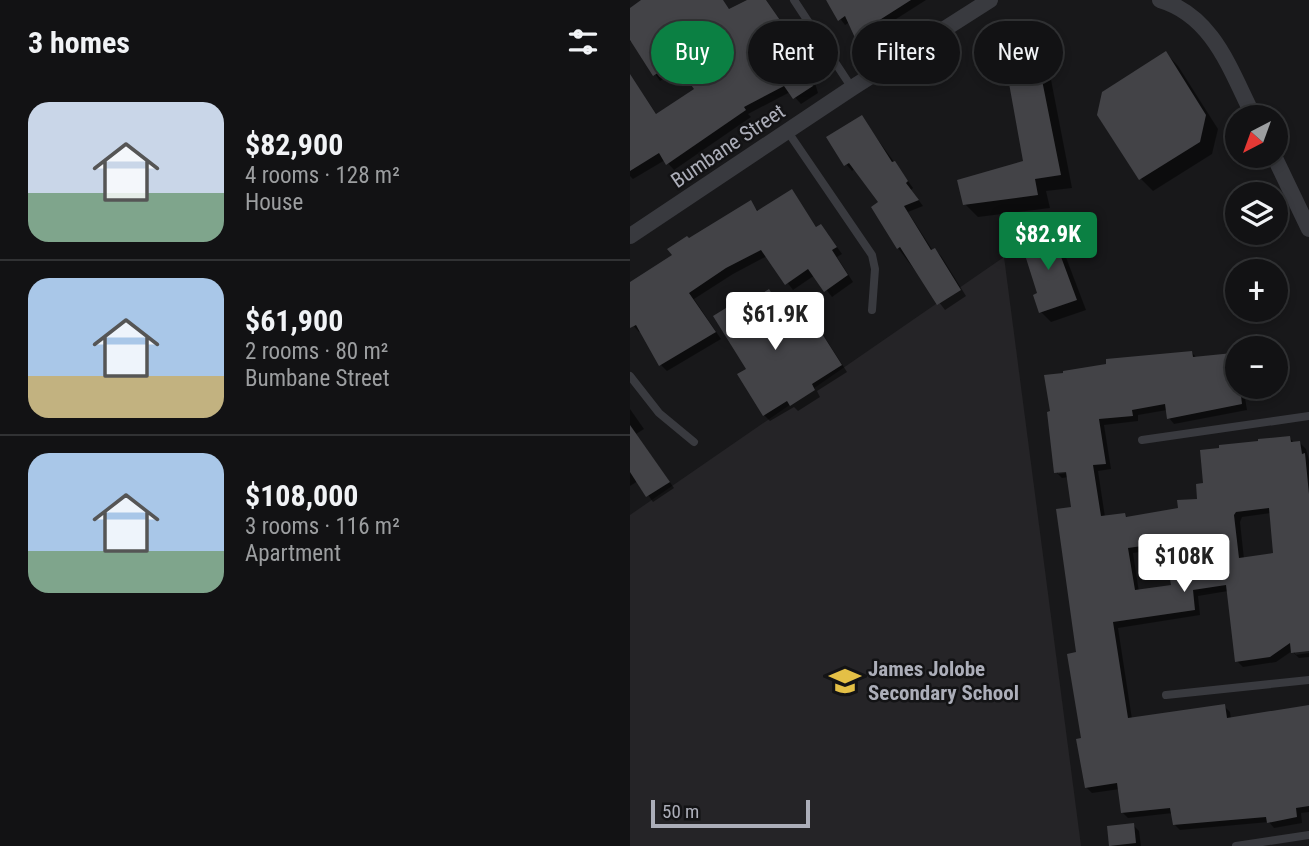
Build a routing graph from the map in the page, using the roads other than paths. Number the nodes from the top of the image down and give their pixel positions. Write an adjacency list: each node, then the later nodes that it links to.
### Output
1 (794, 0): 4 (lane)
2 (990, 0): 4 (street, Bumbane Street)
3 (1160, 0): 5 (street)
4 (852, 88): 6 (street, Bumbane Street)
5 (1248, 105)
6 (788, 132): 9 (street, Bumbane Street); 10 (lane)
7 (1280, 168): 8 (street)
8 (1309, 229)
9 (630, 236)
10 (872, 310)
11 (630, 376): 14 (lane)
12 (1309, 416): 13 (lane)
13 (1142, 440)
14 (694, 442)
15 (1309, 680): 16 (lane)
16 (1166, 695)
17 (1309, 835): 18 (lane)
18 (1236, 846)

